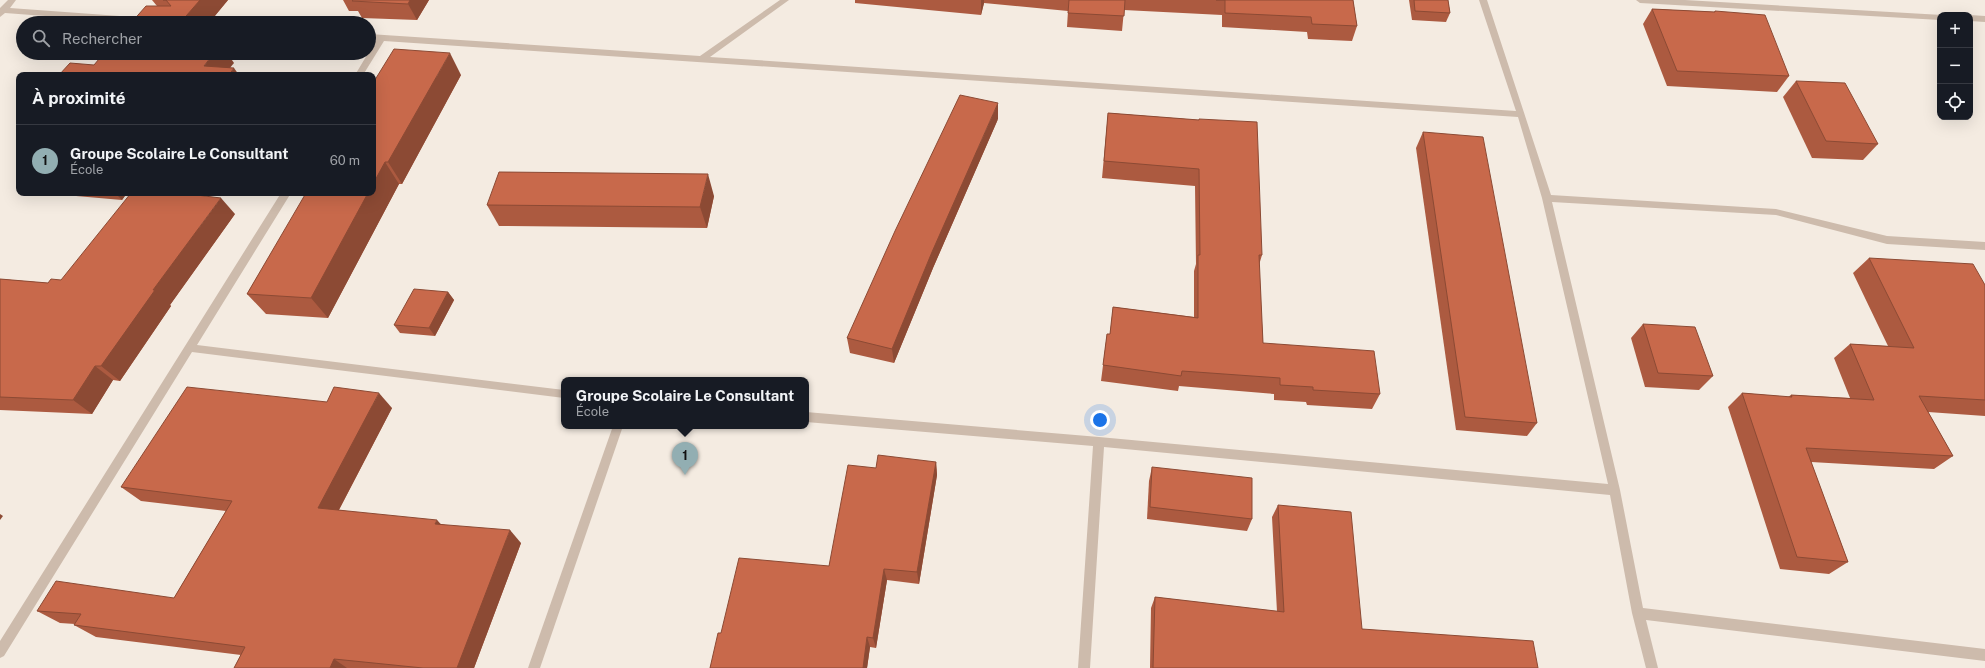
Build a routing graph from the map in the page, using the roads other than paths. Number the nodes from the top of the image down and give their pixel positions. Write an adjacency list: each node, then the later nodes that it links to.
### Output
1 (12, 0): 5 (street)
2 (785, 0): 14 (street)
3 (1483, 0): 16 (street)
4 (1640, 0): 7 (street)
5 (1, 12): 6 (street)
6 (70, 16)
7 (1937, 17)
8 (1973, 18): 9 (street)
9 (1985, 19)
10 (376, 38): 11 (street)
11 (382, 38): 12 (street); 14 (street)
12 (376, 47)
13 (368, 60): 15 (street)
14 (700, 60): 16 (street)
15 (360, 72)
16 (1522, 114): 18 (street)
17 (284, 196): 20 (street)
18 (1547, 198): 19 (street); 25 (street)
19 (1985, 246)
20 (191, 348): 21 (street); 27 (street)
21 (561, 394)
22 (809, 417): 24 (street)
23 (617, 429): 29 (street)
24 (1099, 442): 25 (street); 30 (street)
25 (1615, 490): 26 (street)
26 (1638, 613): 28 (street); 31 (street)
27 (0, 652)
28 (1985, 655)
29 (534, 668)
30 (1084, 668)
31 (1652, 668)

